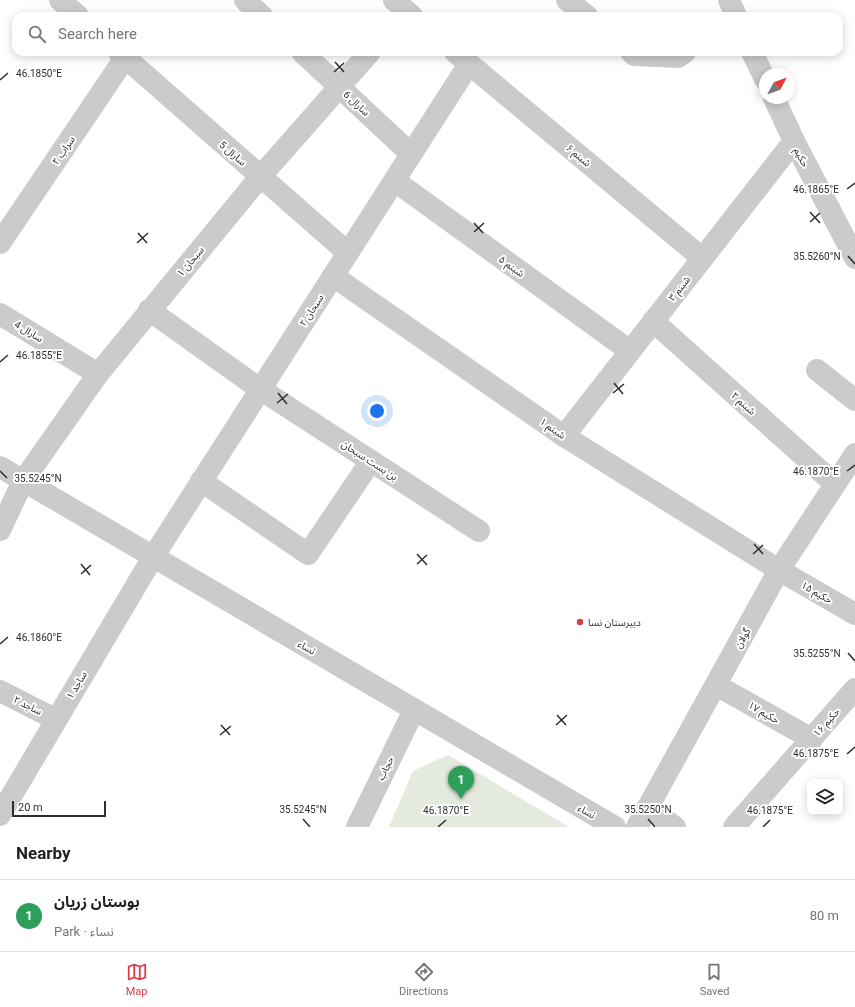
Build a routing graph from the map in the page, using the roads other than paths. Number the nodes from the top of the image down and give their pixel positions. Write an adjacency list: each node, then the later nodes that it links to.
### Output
1 (245, 0): 3 (street)
2 (567, 0): 4 (street)
3 (258, 12)
4 (582, 12)
5 (121, 56): 20 (street, سراب ۲)
6 (123, 56): 18 (street, سارال 5)
7 (306, 56): 14 (street, سارال 6)
8 (367, 56): 14 (street, سبحان ۱)
9 (656, 56): 10 (street)
10 (679, 56)
11 (754, 56): 13 (street)
12 (462, 58): 17 (street, سبحان ۲); 22 (street, شبنم ۶)
13 (760, 68)
14 (340, 88): 17 (street, سارال 6); 18 (street, سبحان ۱)
15 (777, 104): 16 (street, حکیم)
16 (794, 141): 22 (street, شبنم ۳); 23 (street, حکیم)
17 (412, 154): 19 (street, سبحان ۲)
18 (260, 177): 21 (street, سارال 5); 25 (street, سبحان ۱)
19 (395, 181): 21 (street, سبحان ۲); 28 (street, شبنم ۵)
20 (0, 242)
21 (348, 253): 24 (street, سبحان ۲)
22 (702, 258): 27 (street, شبنم ۳)
23 (855, 258)
24 (334, 276): 31 (street, سبحان ۲); 33 (street, شبنم ۱)
25 (149, 310): 30 (street, سبحان ۱); 31 (street, بن بست سبحان)
26 (0, 314): 30 (street, سارال 4)
27 (653, 321): 28 (street, شبنم ۳); 39 (street, شبنم ۲)
28 (630, 351): 33 (street, شبنم ۳)
29 (817, 370): 32 (street)
30 (98, 374): 37 (street, سبحان ۱)
31 (260, 389): 35 (street, بن بست سبحان); 38 (street, سبحان ۲)
32 (855, 400)
33 (564, 436): 43 (street, شبنم ۱)
34 (855, 454): 39 (street, گولان)
35 (371, 461): 38 (street); 41 (street, بن بست سبحان)
36 (0, 467): 37 (street, نساء)
37 (23, 481): 40 (street, سبحان ۱); 42 (street, نساء)
38 (201, 481): 42 (street, سبحان ۲)
39 (835, 484): 43 (street, گولان)
40 (0, 530)
41 (479, 530)
42 (152, 557): 48 (street, نساء); 49 (street, ساجد ۱)
43 (779, 570): 44 (street, حکیم ۱۵); 45 (street, گولان)
44 (855, 614)
45 (716, 685): 50 (street, حکیم ۱۷); 51 (street, گولان)
46 (855, 689): 50 (street, حکیم ۱۶)
47 (0, 691): 49 (street, ساجد ۲)
48 (414, 710): 55 (street, حجاب); 56 (street, نساء)
49 (55, 720): 52 (street, ساجد ۱)
50 (812, 739): 59 (street, حکیم ۱۶)
51 (648, 807): 57 (street, گولان); 58 (street)
52 (0, 814)
53 (0, 823): 54 (street)
54 (12, 827)
55 (357, 827)
56 (615, 827)
57 (637, 827)
58 (675, 827)
59 (734, 827)

